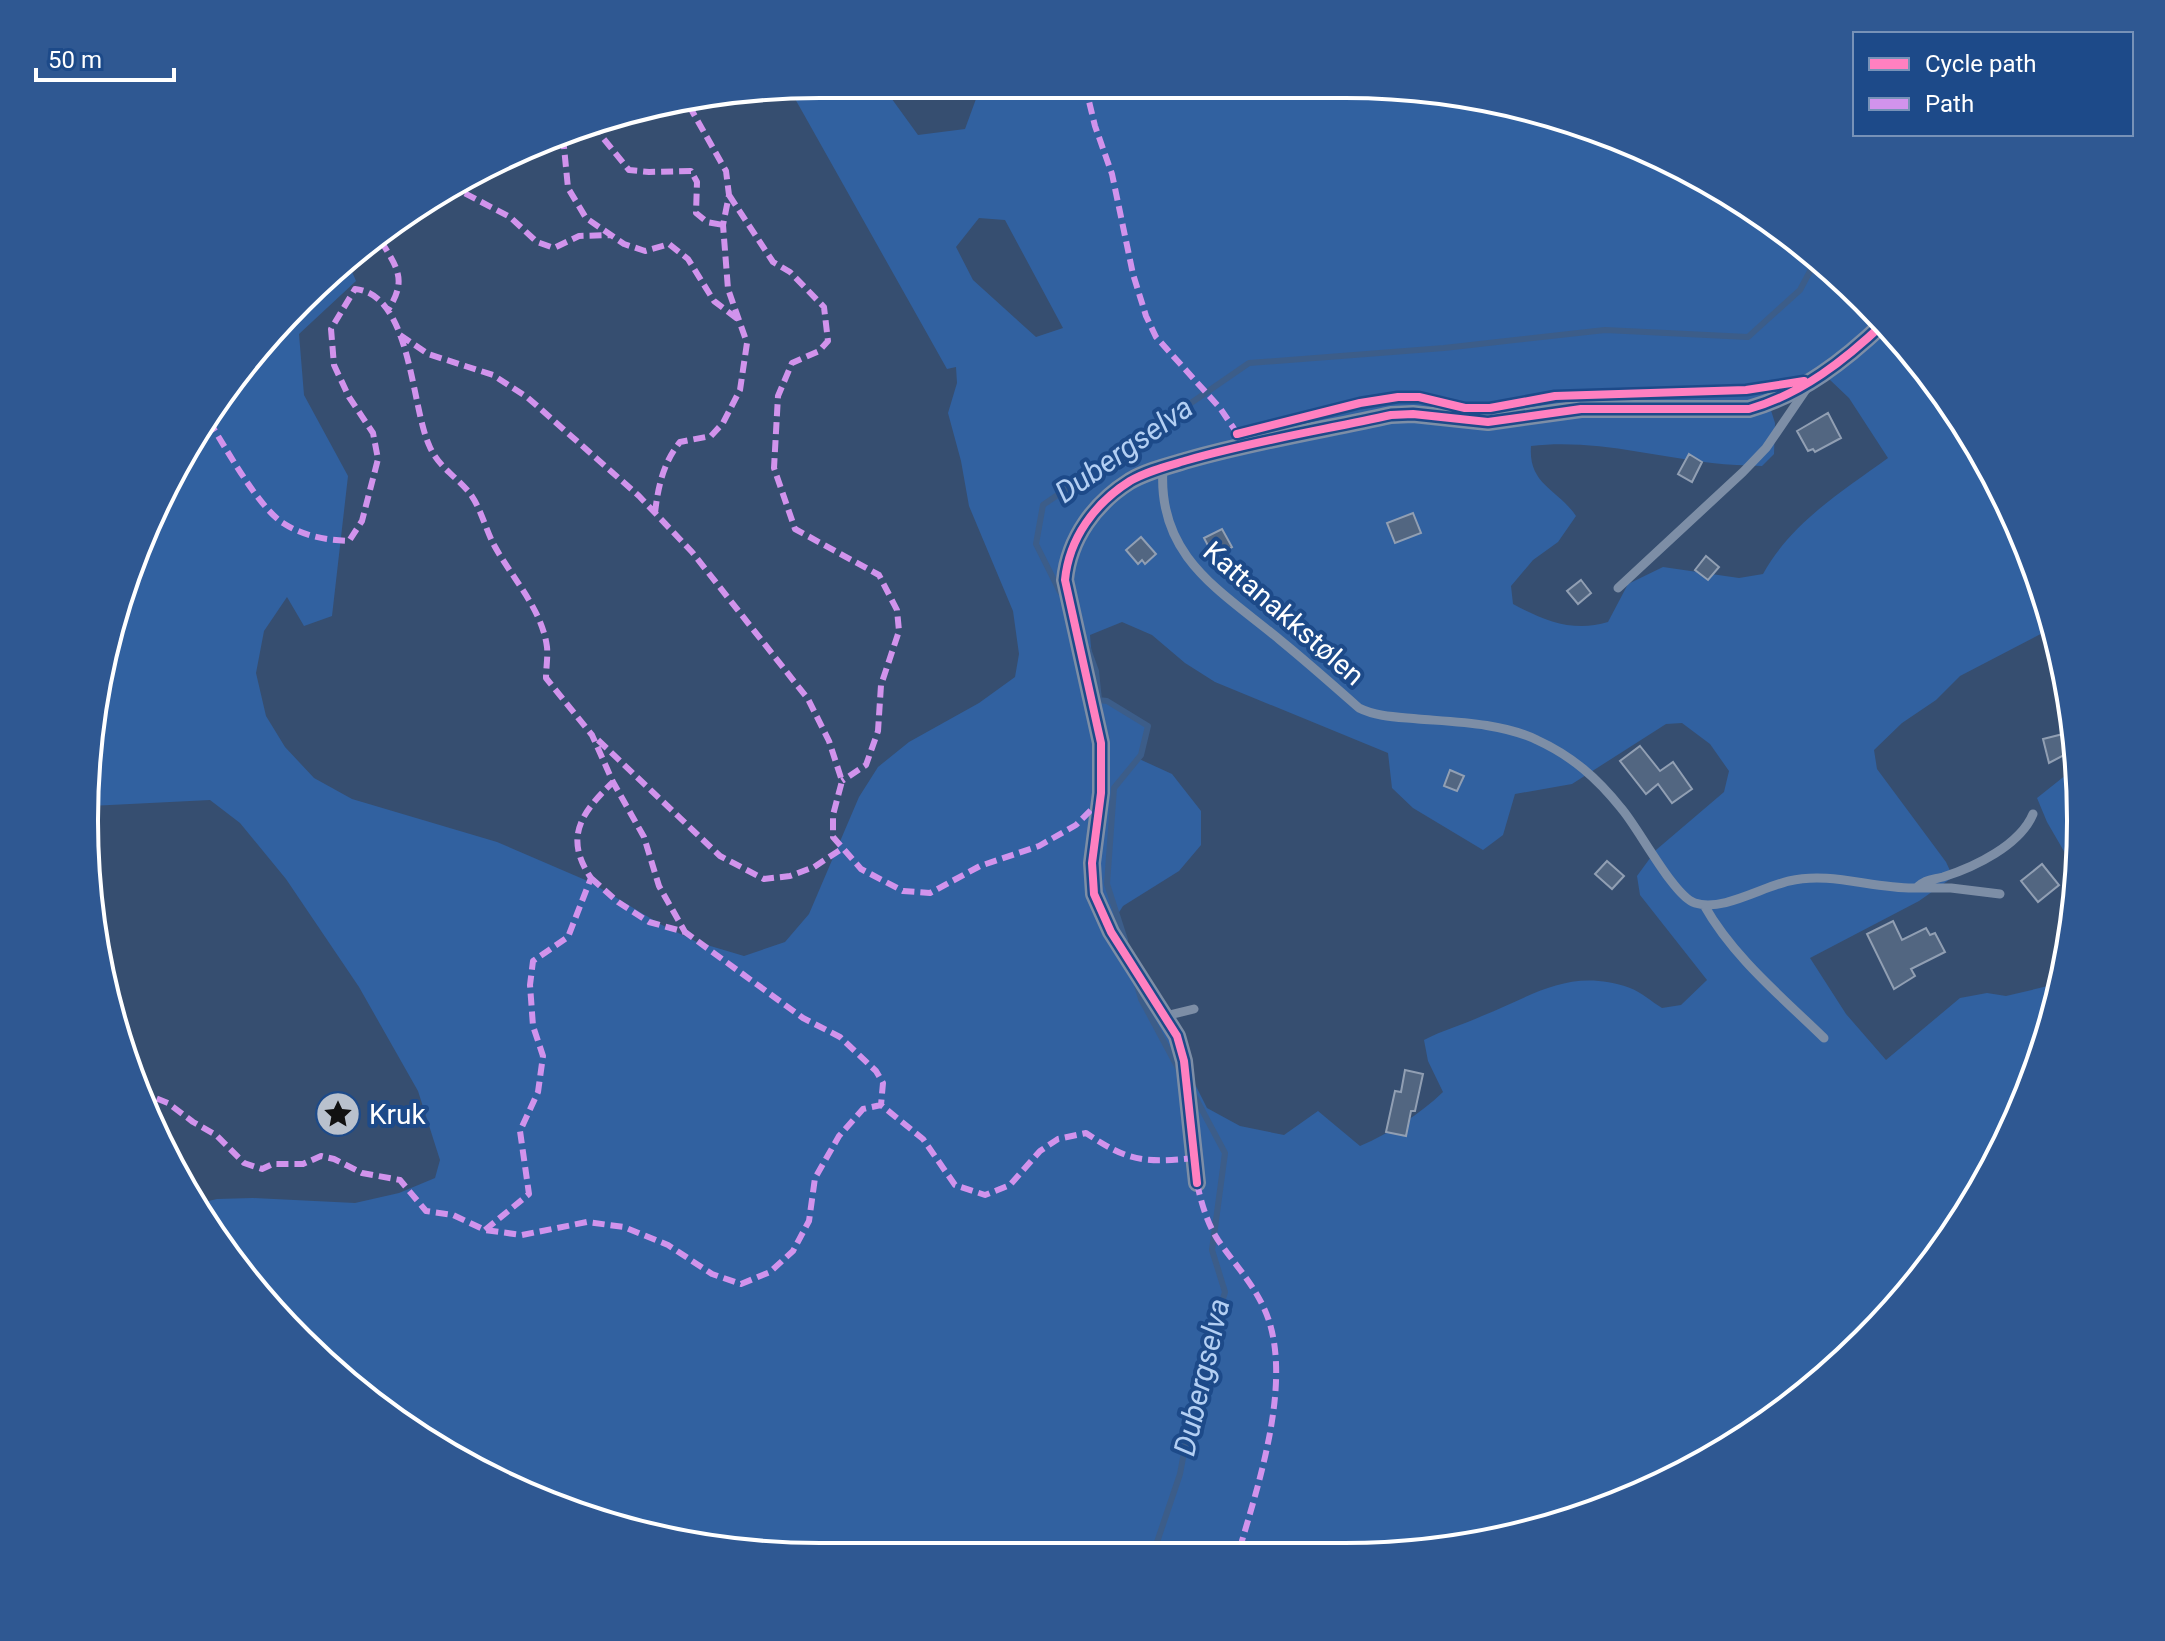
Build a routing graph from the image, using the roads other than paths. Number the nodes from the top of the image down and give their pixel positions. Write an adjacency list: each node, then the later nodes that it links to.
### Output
1 (1875, 330): 2 (street)
2 (1811, 381): 3 (street); 4 (lane)
3 (1163, 468): 8 (lane, Kattanakkstølen); 10 (street)
4 (1618, 588)
5 (2033, 814): 6 (lane)
6 (1916, 888): 7 (lane); 8 (lane)
7 (2000, 894)
8 (1704, 905): 11 (lane, Kattanakkstølen)
9 (1194, 1009): 10 (lane)
10 (1165, 1016): 12 (street)
11 (1824, 1038)
12 (1197, 1183)

